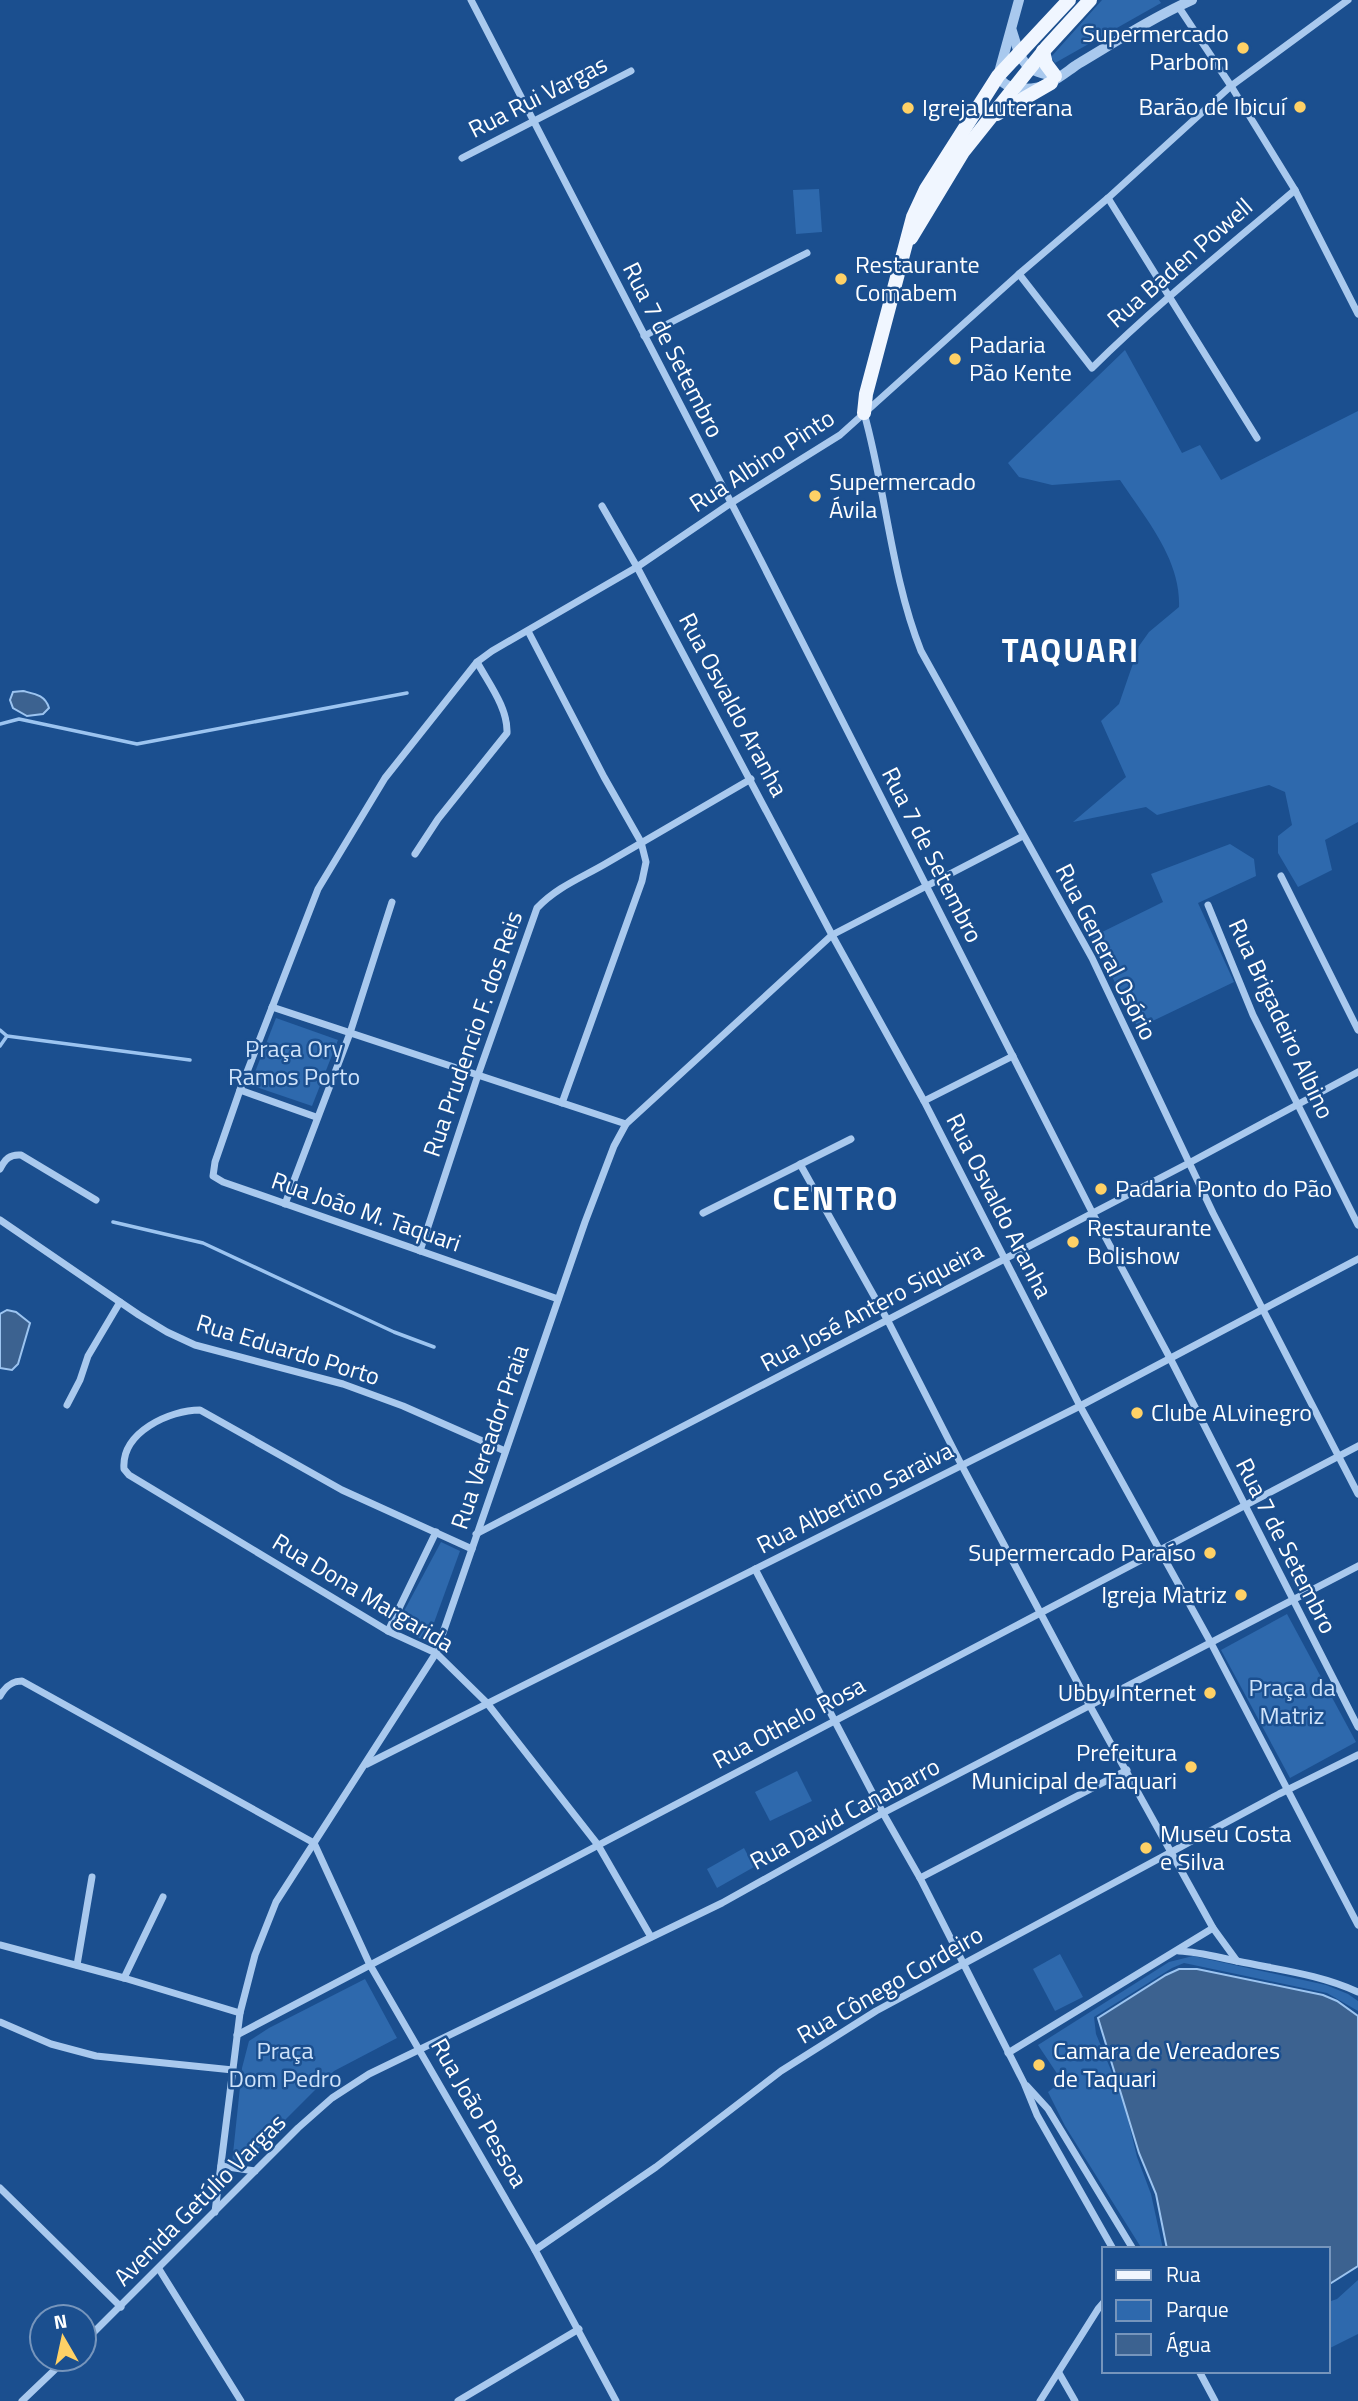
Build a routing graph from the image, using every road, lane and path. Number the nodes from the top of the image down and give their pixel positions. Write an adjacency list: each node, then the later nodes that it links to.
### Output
1 (471, 0): 20 (street, Rua 7 de Setembro)
2 (1019, 0): 9 (street)
3 (1090, 0): 8 (main road)
4 (1192, 0): 7 (street)
5 (1348, 0): 16 (street, Rua Albino Pinto)
6 (1067, 2): 8 (main road); 11 (main road)
7 (1178, 6): 15 (street); 16 (street)
8 (1077, 15): 10 (main road)
9 (1012, 29): 11 (street); 14 (street)
10 (1043, 51): 12 (main road); 15 (main road)
11 (1018, 52): 12 (street); 14 (main road)
12 (1029, 69): 15 (street); 17 (main road)
13 (631, 71): 20 (street, Rua Rui Vargas)
14 (998, 76): 17 (street); 18 (main road)
15 (1055, 78): 17 (street); 19 (main road)
16 (1231, 86): 22 (street); 23 (street, Rua Albino Pinto)
17 (1015, 88): 19 (main road)
18 (975, 110): 19 (main road); 24 (main road)
19 (990, 118): 24 (main road)
20 (535, 122): 21 (street, Rua Rui Vargas); 29 (street, Rua 7 de Setembro)
21 (462, 158)
22 (1295, 190): 27 (street, Rua Baden Powell); 28 (street)
23 (1108, 198): 26 (street, Rua Albino Pinto); 27 (street)
24 (903, 251): 30 (main road)
25 (807, 253): 29 (street)
26 (1019, 274): 27 (street, Rua Baden Powell); 30 (street, Rua Albino Pinto)
27 (1169, 295): 31 (street)
28 (1358, 314)
29 (644, 336): 32 (street, Rua 7 de Setembro)
30 (864, 413): 32 (street, Rua Albino Pinto); 38 (street, Rua General Osório)
31 (1257, 438)
32 (731, 503): 34 (street, Rua Albino Pinto); 42 (street, Rua 7 de Setembro)
33 (602, 506): 34 (street, Rua Osvaldo Aranha)
34 (637, 567): 35 (street, Rua Albino Pinto); 37 (street, Rua Osvaldo Aranha)
35 (527, 631): 36 (street, Rua Albino Pinto); 39 (street)
36 (477, 662): 40 (street); 46 (street, Rua Albino Pinto)
37 (751, 779): 39 (street, Rua Prudencio F. dos Reis); 45 (street, Rua Osvaldo Aranha)
38 (1023, 836): 42 (street, Rua Vereador Praia); 60 (street, Rua General Osório)
39 (641, 842): 51 (street, Rua Prudencio F. dos Reis); 54 (street)
40 (415, 854)
41 (1281, 876): 47 (street)
42 (926, 886): 45 (street, Rua Vereador Praia); 49 (street, Rua 7 de Setembro)
43 (393, 902): 48 (street)
44 (1208, 905): 55 (street, Rua Brigadeiro Albino)
45 (832, 935): 53 (street, Rua Osvaldo Aranha); 57 (street, Rua Vereador Praia)
46 (272, 1007): 48 (street); 52 (street, Rua Albino Pinto)
47 (1358, 1030)
48 (349, 1033): 51 (street); 56 (street)
49 (1013, 1056): 53 (street); 66 (street, Rua 7 de Setembro)
50 (1358, 1072): 55 (street, Rua José Antero Siqueira)
51 (478, 1075): 54 (street); 69 (street, Rua Prudencio F. dos Reis)
52 (240, 1090): 56 (street); 58 (street, Rua Albino Pinto)
53 (924, 1101): 71 (street, Rua Osvaldo Aranha)
54 (562, 1103): 57 (street)
55 (1297, 1105): 60 (street, Rua José Antero Siqueira); 68 (street, Rua Brigadeiro Albino)
56 (316, 1117): 64 (street)
57 (626, 1124): 72 (street, Rua Vereador Praia)
58 (229, 1125): 64 (street, Rua João M. Taquari)
59 (851, 1139): 61 (street)
60 (1189, 1163): 66 (street, Rua José Antero Siqueira); 74 (street, Rua General Osório)
61 (800, 1164): 65 (street); 75 (street)
62 (0, 1169): 63 (street)
63 (96, 1200)
64 (285, 1204): 69 (street, Rua João M. Taquari)
65 (703, 1213)
66 (1093, 1214): 71 (street, Rua José Antero Siqueira); 76 (street, Rua 7 de Setembro)
67 (0, 1220): 73 (street, Rua Eduardo Porto)
68 (1358, 1225)
69 (421, 1251): 72 (street, Rua João M. Taquari)
70 (1358, 1259): 74 (street, Rua Albertino Saraiva)
71 (1005, 1260): 75 (street, Rua José Antero Siqueira); 78 (street, Rua Osvaldo Aranha)
72 (558, 1299): 80 (street, Rua Vereador Praia)
73 (120, 1302): 77 (street); 80 (street, Rua Eduardo Porto)
74 (1263, 1310): 76 (street, Rua Albertino Saraiva); 81 (street, Rua General Osório)
75 (888, 1321): 82 (street); 86 (street, Rua José Antero Siqueira)
76 (1171, 1360): 78 (street, Rua Albertino Saraiva); 84 (street, Rua 7 de Setembro)
77 (67, 1405)
78 (1080, 1406): 82 (street, Rua Albertino Saraiva); 88 (street, Rua Osvaldo Aranha)
79 (1358, 1446): 81 (street, Rua Othelo Rosa)
80 (505, 1451): 86 (street, Rua Vereador Praia)
81 (1338, 1456): 83 (street, Rua General Osório); 84 (street, Rua Othelo Rosa)
82 (962, 1466): 90 (street, Rua Albertino Saraiva); 92 (street)
83 (1358, 1494)
84 (1244, 1505): 88 (street, Rua Othelo Rosa); 91 (street, Rua 7 de Setembro)
85 (436, 1532): 87 (street); 93 (street); 93 (street, Rua Dona Margarida)
86 (476, 1534): 87 (street, Rua Vereador Praia)
87 (471, 1549): 95 (street, Rua Vereador Praia)
88 (1159, 1550): 92 (street, Rua Othelo Rosa); 94 (street, Rua Osvaldo Aranha)
89 (1358, 1566): 91 (street, Rua David Canabarro)
90 (755, 1569): 97 (street, Rua Albertino Saraiva); 99 (street)
91 (1292, 1601): 94 (street, Rua David Canabarro); 100 (street, Rua 7 de Setembro)
92 (1040, 1613): 98 (street); 99 (street, Rua Othelo Rosa)
93 (388, 1630): 95 (street, Rua Dona Margarida)
94 (1211, 1643): 98 (street, Rua David Canabarro); 104 (street, Rua Osvaldo Aranha)
95 (436, 1653): 97 (street, Rua Dona Margarida); 102 (street, Rua Vereador Praia)
96 (0, 1696): 106 (street)
97 (487, 1703): 102 (street, Rua Albertino Saraiva); 107 (street, Rua Dona Margarida)
98 (1090, 1706): 103 (street); 105 (street, Rua David Canabarro)
99 (835, 1721): 105 (street); 107 (street, Rua Othelo Rosa)
100 (1358, 1727)
101 (1358, 1755): 104 (street, Rua Cônego Cordeiro)
102 (366, 1764): 106 (street, Rua Vereador Praia)
103 (1127, 1770): 108 (street); 110 (street)
104 (1287, 1790): 108 (street, Rua Cônego Cordeiro); 112 (street, Rua Osvaldo Aranha)
105 (883, 1813): 110 (street); 114 (street, Rua David Canabarro)
106 (314, 1843): 120 (street, Rua João Pessoa); 123 (street, Rua Vereador Praia)
107 (598, 1845): 114 (street, Rua Dona Margarida); 120 (street, Rua Othelo Rosa)
108 (1171, 1853): 113 (street); 118 (street, Rua Cônego Cordeiro)
109 (92, 1877): 119 (street)
110 (920, 1878): 118 (street)
111 (163, 1897): 121 (street)
112 (1358, 1925)
113 (1213, 1928): 116 (street); 117 (street)
114 (651, 1937): 126 (street, Rua David Canabarro)
115 (0, 1945): 119 (street)
116 (1178, 1951): 117 (street); 127 (street)
117 (1237, 1961): 122 (street)
118 (964, 1964): 127 (street); 138 (street, Rua Cônego Cordeiro)
119 (77, 1965): 121 (street)
120 (370, 1965): 125 (street, Rua Othelo Rosa); 126 (street, Rua João Pessoa)
121 (124, 1978): 123 (street)
122 (1358, 1992)
123 (240, 2013): 125 (street, Rua Vereador Praia)
124 (0, 2022): 128 (street)
125 (237, 2035): 128 (street, Rua Vereador Praia)
126 (421, 2050): 132 (street, Avenida Getúlio Vargas); 138 (street, Rua João Pessoa)
127 (1008, 2053): 129 (street)
128 (233, 2070): 130 (street, Rua Vereador Praia)
129 (1024, 2083): 131 (street); 133 (street)
130 (221, 2166): 132 (street); 135 (street, Rua Vereador Praia)
131 (1084, 2167): 133 (street); 137 (street)
132 (255, 2171): 135 (street, Avenida Getúlio Vargas)
133 (1071, 2175): 136 (street)
134 (0, 2189): 141 (street)
135 (215, 2212): 139 (street, Avenida Getúlio Vargas)
136 (1112, 2247)
137 (1132, 2247)
138 (535, 2250): 143 (street, Rua João Pessoa)
139 (159, 2269): 141 (street, Avenida Getúlio Vargas); 148 (street)
140 (1102, 2304): 145 (street)
141 (121, 2307): 142 (street, Avenida Getúlio Vargas)
142 (98, 2329)
143 (579, 2329): 149 (street); 150 (street, Rua João Pessoa)
144 (51, 2373): 147 (street)
145 (1059, 2373): 151 (street); 152 (street)
146 (1200, 2373): 153 (street)
147 (22, 2401)
148 (241, 2401)
149 (458, 2401)
150 (616, 2401)
151 (1040, 2401)
152 (1075, 2401)
153 (1215, 2401)

